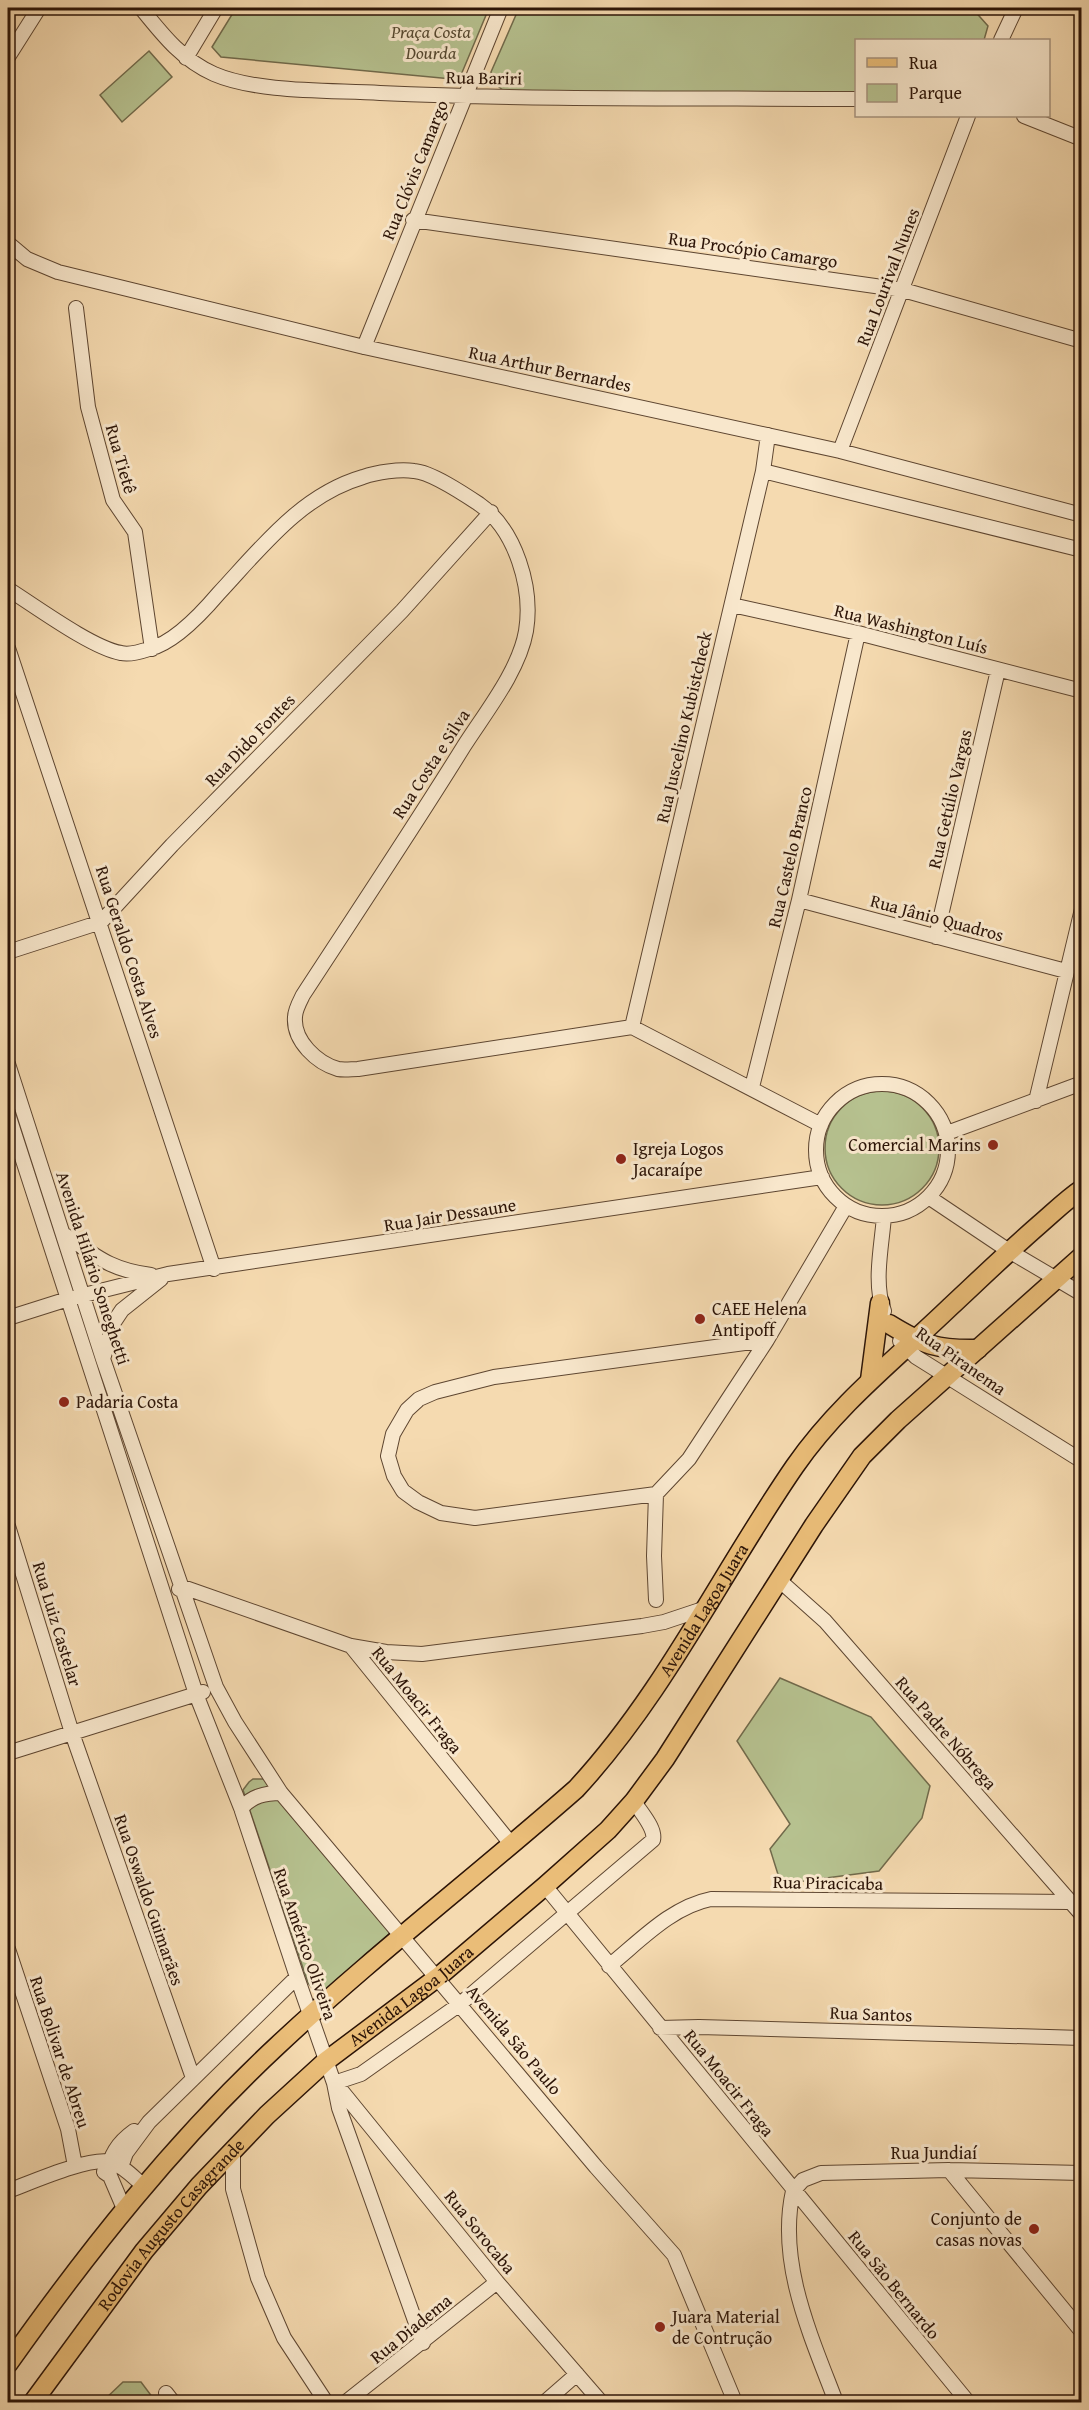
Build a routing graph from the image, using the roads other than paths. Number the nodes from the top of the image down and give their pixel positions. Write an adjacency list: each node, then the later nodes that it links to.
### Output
1 (39, 8): 7 (street)
2 (141, 8): 8 (street, Rua Bariri)
3 (216, 8): 8 (street)
4 (501, 8): 9 (street, Rua Clóvis Camargo)
5 (1016, 8): 6 (street)
6 (1001, 39)
7 (8, 57)
8 (186, 58): 9 (street, Rua Bariri)
9 (464, 96): 10 (street, Rua Bariri); 14 (street, Rua Clóvis Camargo)
10 (855, 99)
11 (968, 117): 16 (street, Rua Lourival Nunes)
12 (1027, 117): 13 (street)
13 (1082, 139)
14 (413, 220): 16 (street, Rua Procópio Camargo); 19 (street, Rua Clóvis Camargo)
15 (11, 246): 19 (street, Rua Arthur Bernardes)
16 (903, 290): 18 (street, Rua Procópio Camargo); 21 (street, Rua Lourival Nunes)
17 (76, 308): 30 (street, Rua Tietê)
18 (1082, 341)
19 (364, 347): 20 (street, Rua Arthur Bernardes)
20 (768, 435): 21 (street, Rua Arthur Bernardes); 22 (street, Rua Juscelino Kubistcheck)
21 (840, 451): 24 (street, Rua Arthur Bernardes)
22 (763, 471): 25 (street); 27 (street, Rua Juscelino Kubistcheck)
23 (491, 512): 30 (street, Rua Costa e Silva); 35 (street, Rua Dido Fontes); 39 (street, Rua Costa e Silva)
24 (1082, 515)
25 (1082, 550)
26 (8, 589): 30 (street, Rua Costa e Silva)
27 (732, 605): 28 (street, Rua Washington Luís); 39 (street, Rua Juscelino Kubistcheck)
28 (858, 633): 31 (street, Rua Washington Luís); 33 (street, Rua Castelo Branco)
29 (8, 648): 35 (street, Rua Geraldo Costa Alves)
30 (152, 649)
31 (998, 670): 32 (street, Rua Washington Luís); 36 (street, Rua Getúlio Vargas)
32 (1082, 691)
33 (799, 900): 36 (street, Rua Jânio Quadros); 42 (street, Rua Castelo Branco)
34 (1082, 909): 38 (street)
35 (100, 922): 37 (street, Rua Dido Fontes); 55 (street, Rua Geraldo Costa Alves)
36 (936, 937): 38 (street, Rua Jânio Quadros)
37 (8, 952)
38 (1066, 971): 43 (street)
39 (632, 1026): 42 (street)
40 (8, 1064): 52 (street, Avenida Hilário Soneghetti)
41 (1082, 1083): 43 (street)
42 (752, 1087): 45 (street)
43 (1036, 1101): 46 (street)
44 (8, 1114): 60 (street, Avenida Hilário Soneghetti)
45 (821, 1125): 46 (street); 47 (street)
46 (947, 1133): 49 (street)
47 (822, 1177): 50 (street); 55 (street, Rua Jair Dessaune)
48 (1082, 1189): 53 (main road, Avenida Lagoa Juara)
49 (930, 1198): 51 (street); 53 (street)
50 (846, 1206): 51 (street); 64 (street)
51 (884, 1216): 61 (street)
52 (65, 1235): 56 (street); 59 (street, Avenida Hilário Soneghetti)
53 (1009, 1251): 57 (street); 65 (main road, Avenida Lagoa Juara)
54 (1082, 1256): 57 (main road, Avenida Lagoa Juara)
55 (214, 1269): 56 (street, Rua Jair Dessaune)
56 (164, 1275): 59 (street, Rua Jair Dessaune); 67 (street)
57 (1055, 1278): 58 (street); 66 (main road, Avenida Lagoa Juara)
58 (1082, 1294)
59 (84, 1295): 60 (street, Rua Jair Dessaune); 67 (street, Avenida Hilário Soneghetti)
60 (68, 1299): 62 (street, Rua Jair Dessaune); 71 (street, Avenida Hilário Soneghetti)
61 (880, 1303): 63 (street); 69 (main road)
62 (8, 1318)
63 (889, 1324): 65 (main road)
64 (767, 1340): 73 (street); 73 (street)
65 (911, 1344): 66 (main road); 68 (street, Rua Piranema); 69 (main road, Avenida Lagoa Juara)
66 (978, 1349): 68 (main road, Avenida Lagoa Juara)
67 (103, 1359): 70 (street, Avenida Hilário Soneghetti)
68 (947, 1376): 72 (street, Rua Piranema); 75 (main road, Avenida Lagoa Juara)
69 (870, 1380): 79 (main road, Avenida Lagoa Juara)
70 (135, 1454): 71 (street); 76 (street, Avenida Hilário Soneghetti)
71 (121, 1458): 77 (street, Avenida Hilário Soneghetti)
72 (1082, 1461)
73 (656, 1494): 78 (street)
74 (8, 1526): 83 (street, Rua Luiz Castelar)
75 (779, 1580): 86 (main road, Avenida Lagoa Juara); 90 (street, Rua Padre Nóbrega)
76 (183, 1587): 77 (street); 80 (street, Rua Moacir Fraga); 81 (street, Avenida Hilário Soneghetti)
77 (165, 1593): 82 (street, Avenida Hilário Soneghetti)
78 (656, 1600)
79 (706, 1608): 80 (street); 88 (main road, Avenida Lagoa Juara)
80 (351, 1646): 88 (street, Rua Moacir Fraga)
81 (216, 1687): 82 (street); 85 (street, Avenida São Paulo)
82 (196, 1694): 83 (street); 87 (street, Rua Américo Oliveira)
83 (72, 1733): 84 (street); 103 (street, Rua Oswaldo Guimarães)
84 (8, 1753)
85 (281, 1792): 87 (street); 93 (street, Avenida São Paulo)
86 (634, 1802): 89 (main road, Avenida Lagoa Juara); 91 (street)
87 (241, 1808): 96 (street, Rua Américo Oliveira)
88 (512, 1845): 93 (main road, Avenida Lagoa Juara)
89 (545, 1886): 91 (street, Rua Moacir Fraga); 97 (main road, Avenida Lagoa Juara)
90 (1069, 1902): 92 (street, Rua Padre Nóbrega); 95 (street, Rua Piracicaba)
91 (566, 1913): 95 (street, Rua Moacir Fraga); 98 (street)
92 (1082, 1915)
93 (402, 1937): 97 (street, Avenida São Paulo); 99 (main road, Avenida Lagoa Juara)
94 (8, 1949): 106 (street, Rua Bolivar de Abreu)
95 (609, 1966): 100 (street, Rua Moacir Fraga)
96 (297, 1977): 99 (street, Rua Américo Oliveira); 103 (street)
97 (438, 1977): 98 (street, Avenida São Paulo); 102 (main road, Avenida Lagoa Juara)
98 (460, 2004): 104 (street); 124 (street, Avenida São Paulo)
99 (310, 2017): 102 (street, Rua Américo Oliveira); 110 (main road, Avenida Lagoa Juara)
100 (660, 2028): 101 (street, Rua Santos); 112 (street, Rua Moacir Fraga)
101 (1082, 2038)
102 (326, 2061): 104 (street, Rua Américo Oliveira); 105 (main road, Rodovia Augusto Casagrande)
103 (193, 2078): 107 (street)
104 (334, 2083): 114 (street, Rua Sorocaba); 116 (street, Rua Américo Oliveira)
105 (233, 2151): 119 (main road, Rodovia Augusto Casagrande); 120 (street)
106 (77, 2166): 107 (street); 111 (street)
107 (114, 2168): 110 (street); 113 (street)
108 (949, 2170): 109 (street, Rua Jundiaí); 112 (street, Rua Jundiaí); 115 (street)
109 (1082, 2173)
110 (145, 2187): 113 (main road, Avenida Lagoa Juara)
111 (8, 2191)
112 (793, 2191): 125 (street); 126 (street, Rua São Bernardo)
113 (125, 2211): 117 (main road, Avenida Lagoa Juara)
114 (497, 2282): 116 (street, Rua Diadema); 118 (street, Rua Sorocaba)
115 (1082, 2332)
116 (423, 2343): 121 (street, Rua Diadema)
117 (8, 2364)
118 (577, 2374): 122 (street); 123 (street, Rua Sorocaba)
119 (33, 2403)
120 (326, 2403)
121 (346, 2403)
122 (545, 2403)
123 (601, 2403)
124 (735, 2403)
125 (836, 2403)
126 (968, 2403)

